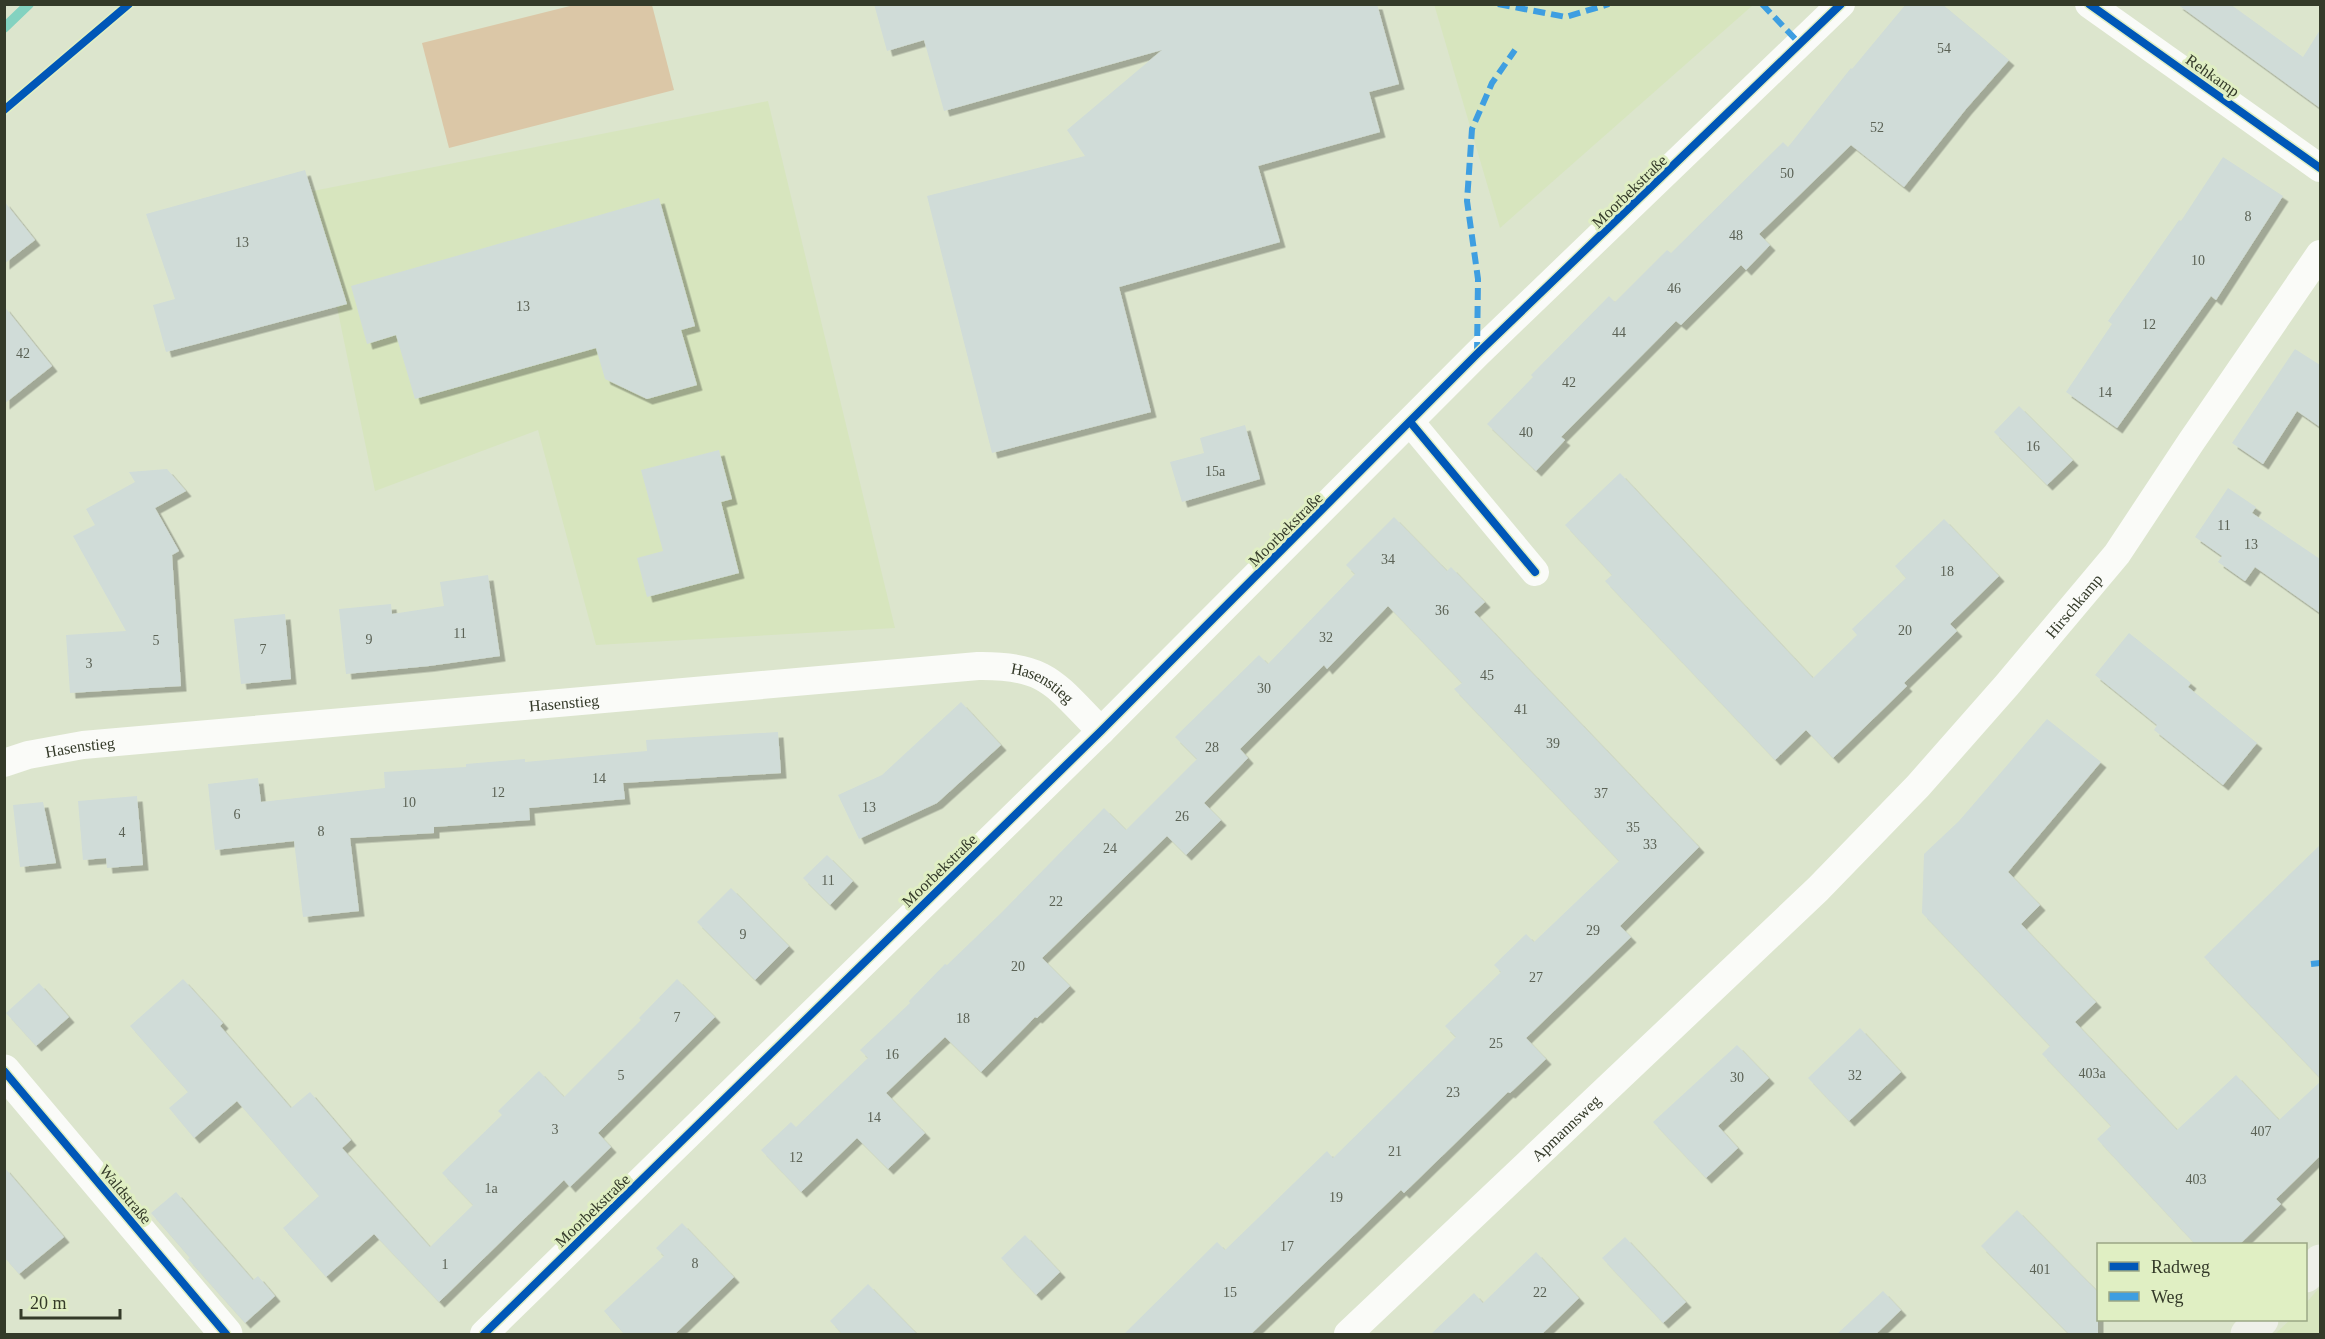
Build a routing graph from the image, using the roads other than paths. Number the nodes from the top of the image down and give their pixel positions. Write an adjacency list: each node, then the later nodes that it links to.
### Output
1 (1841, 4): 5 (street, Moorbekstraße)
2 (2090, 4): 3 (street, Rehkamp)
3 (2320, 168)
4 (2320, 254): 9 (street, Hirschkamp)
5 (1411, 423): 6 (street); 7 (street, Moorbekstraße)
6 (1535, 572)
7 (1101, 731): 8 (street, Hasenstieg); 15 (street, Moorbekstraße)
8 (4, 763)
9 (1784, 921): 16 (street, Apmannsweg)
10 (4, 1071): 14 (street, Waldstraße)
11 (2320, 1261): 12 (main road)
12 (2307, 1275)
13 (2261, 1321): 17 (main road)
14 (226, 1335)
15 (484, 1335)
16 (1348, 1335)
17 (2247, 1335)

